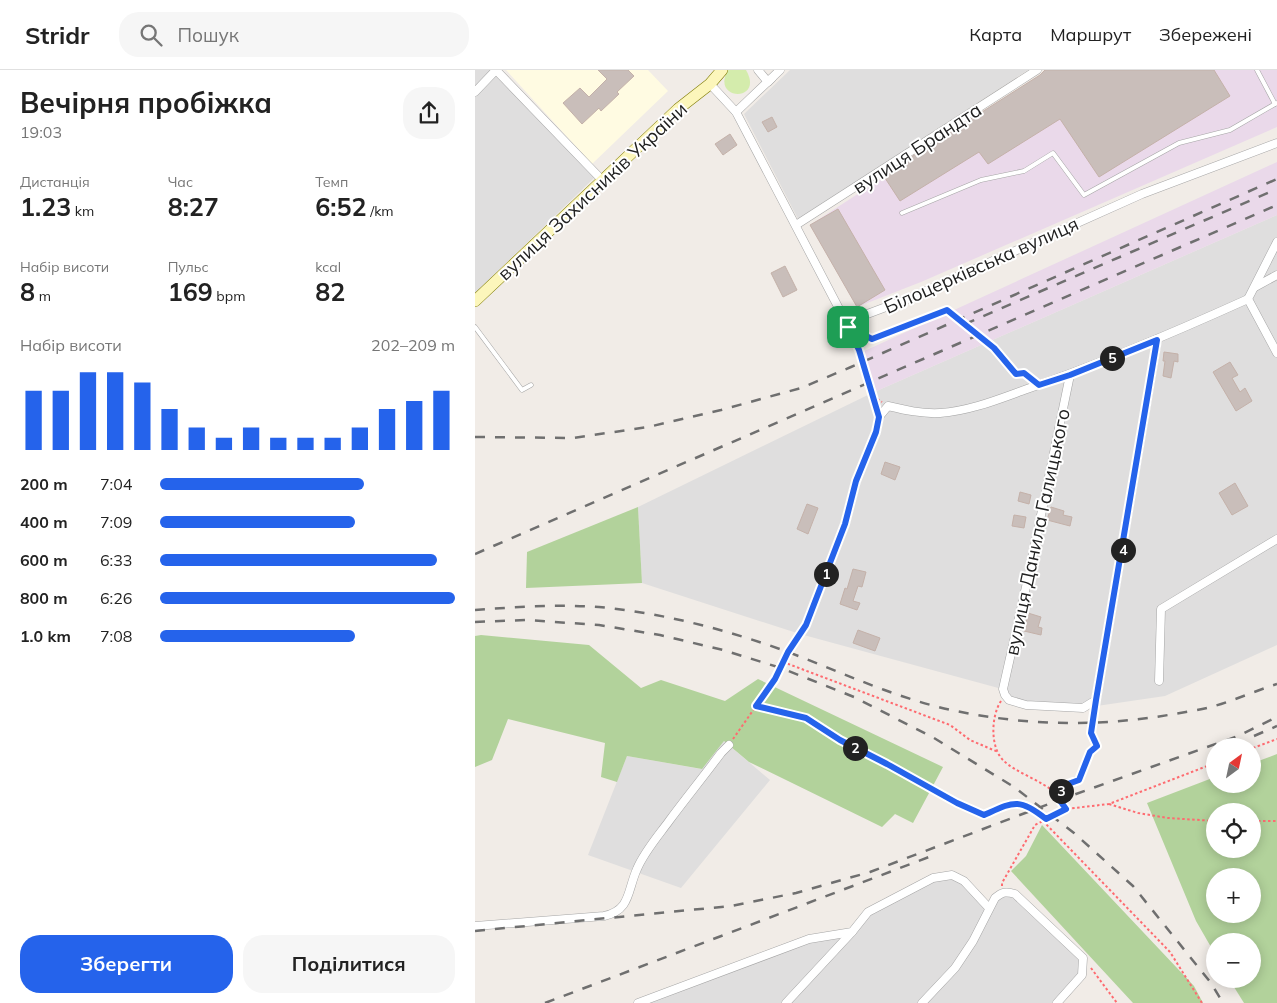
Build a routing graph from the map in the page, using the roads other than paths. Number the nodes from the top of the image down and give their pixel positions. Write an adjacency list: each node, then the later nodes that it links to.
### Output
1 (496, 70): 9 (street); 13 (street)
2 (721, 70): 8 (main road)
3 (758, 70): 7 (street)
4 (780, 70): 7 (street)
5 (1037, 70): 15 (street, вулиця Брандта)
6 (1257, 70): 10 (lane)
7 (768, 82): 11 (street)
8 (709, 84): 11 (street, Білоцерківська вулиця); 13 (main road, вулиця Захисників України)
9 (475, 92)
10 (1276, 103): 14 (lane)
11 (735, 112): 15 (street, Білоцерківська вулиця)
12 (1277, 143): 15 (street, Білоцерківська вулиця)
13 (602, 180): 20 (main road, вулиця Захисників України)
14 (902, 213)
15 (796, 225)
16 (1277, 242): 18 (street)
17 (1277, 275): 18 (street)
18 (1255, 288): 19 (street)
19 (1248, 299): 22 (street); 23 (street)
20 (475, 300)
21 (475, 327): 25 (lane)
22 (1157, 340): 24 (street); 24 (street, вулиця Данила Галицького)
23 (1277, 353)
24 (1070, 375): 27 (street)
25 (531, 385)
26 (1277, 539): 28 (street)
27 (806, 625)
28 (1159, 681)
29 (729, 745): 31 (street)
30 (989, 908): 32 (street); 35 (street); 36 (street)
31 (475, 926)
32 (852, 932): 33 (street); 34 (street)
33 (638, 1003)
34 (786, 1003)
35 (922, 1003)
36 (1057, 1003)

